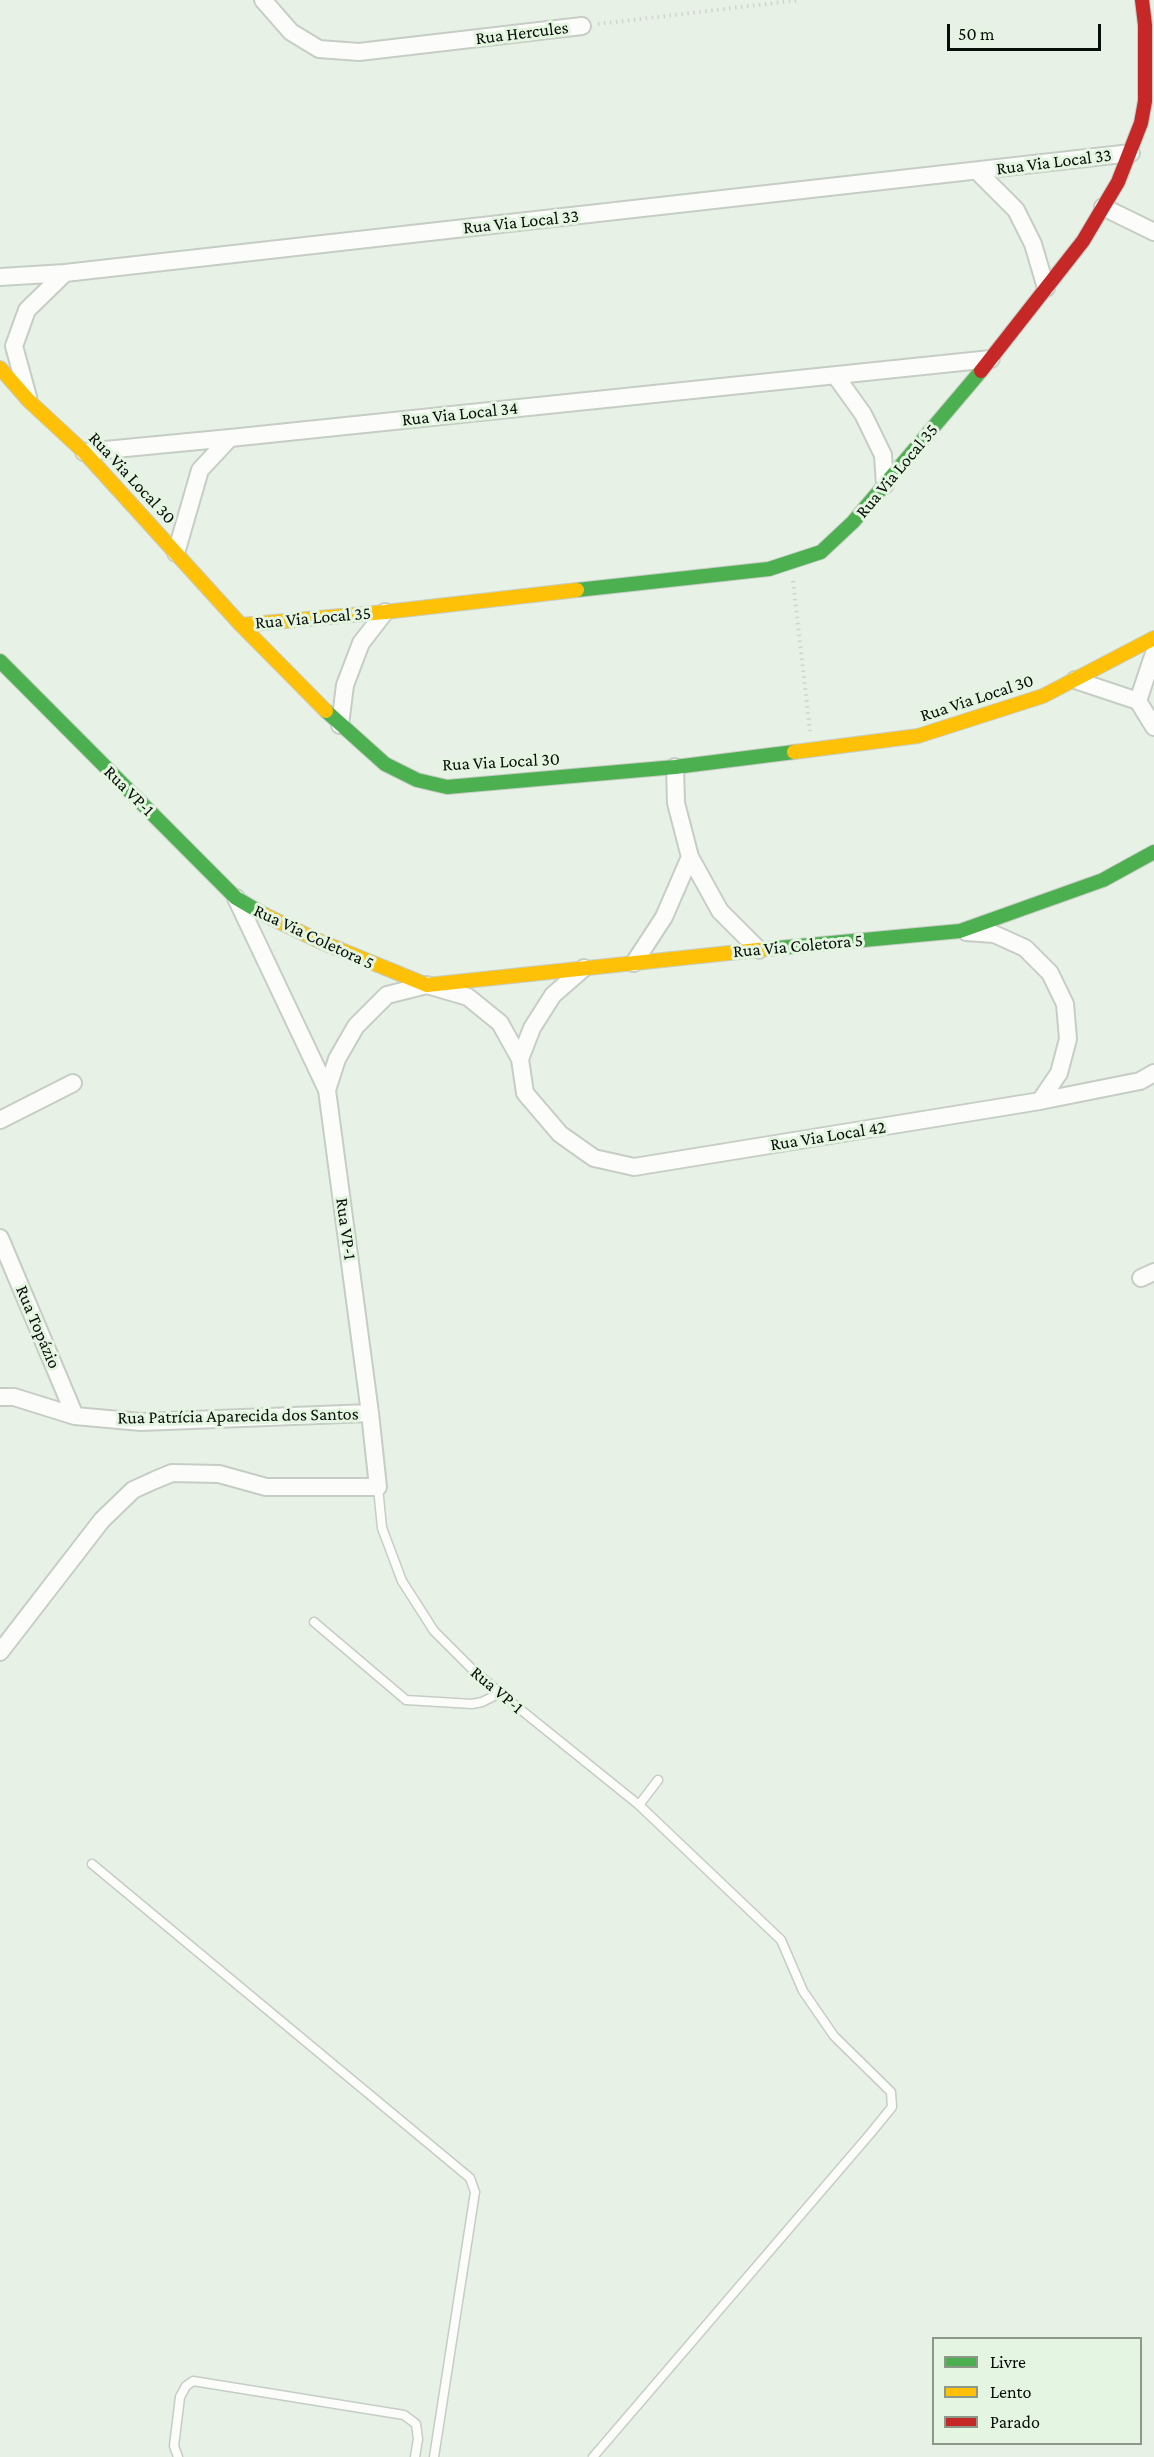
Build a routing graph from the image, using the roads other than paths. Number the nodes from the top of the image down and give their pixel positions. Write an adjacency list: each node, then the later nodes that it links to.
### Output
1 (263, 0): 3 (street, Rua Hercules)
2 (1142, 0): 4 (street, Rua Via Local 35)
3 (582, 26)
4 (1131, 153): 5 (street, Rua Via Local 33); 6 (street, Rua Via Local 35)
5 (977, 171): 8 (street, Rua Via Local 33); 10 (street, Rua Via Local 33)
6 (1104, 207): 7 (street); 10 (street, Rua Via Local 35)
7 (1154, 232)
8 (65, 273): 9 (street, Rua Via Local 33); 14 (street)
9 (0, 277)
10 (1046, 288): 11 (street, Rua Via Local 35)
11 (991, 359): 13 (street, Rua Via Local 34); 17 (street, Rua Via Local 35)
12 (0, 368): 14 (street, Rua Via Local 30)
13 (835, 375): 15 (street, Rua Via Local 34); 17 (street)
14 (30, 401): 16 (street, Rua Via Local 30)
15 (230, 438): 16 (street, Rua Via Local 34); 18 (street)
16 (84, 452): 18 (street, Rua Via Local 30)
17 (885, 485): 19 (street, Rua Via Local 35)
18 (176, 553): 20 (street, Rua Via Local 30)
19 (385, 612): 20 (street, Rua Via Local 35); 26 (street, Rua Via Local 35)
20 (241, 625): 26 (street, Rua Via Local 30)
21 (1154, 638): 24 (street, Rua Via Local 30)
22 (1154, 653): 25 (street)
23 (0, 662): 31 (street, Rua VP-1)
24 (1075, 680): 25 (street); 28 (street, Rua Via Local 30)
25 (1138, 701): 27 (street)
26 (340, 725): 28 (street, Rua Via Local 30)
27 (1154, 727)
28 (675, 767): 30 (street)
29 (1154, 852): 32 (street, Rua Via Coletora 5)
30 (690, 857): 33 (street); 34 (street)
31 (236, 898): 36 (street, Rua Via Coletora 5); 40 (street, Rua VP-1)
32 (960, 931): 33 (street, Rua Via Coletora 5); 41 (street)
33 (759, 950): 34 (street, Rua Via Coletora 5)
34 (634, 963): 35 (street, Rua Via Coletora 5)
35 (584, 968): 36 (street, Rua Via Coletora 5); 37 (street)
36 (428, 985): 37 (street); 40 (street, Rua Via Coletora 5)
37 (520, 1059): 41 (street, Rua Via Local 42)
38 (1154, 1073): 41 (street, Rua Via Local 42)
39 (73, 1083): 42 (street)
40 (327, 1090): 45 (street, Rua VP-1)
41 (1040, 1101)
42 (0, 1120)
43 (0, 1238): 46 (street, Rua Topázio)
44 (0, 1397): 46 (street, Rua Patrícia Aparecida dos Santos)
45 (370, 1413): 46 (street, Rua Patrícia Aparecida dos Santos); 47 (street, Rua VP-1)
46 (75, 1416)
47 (378, 1487): 49 (street); 50 (lane, Rua VP-1)
48 (314, 1622): 50 (lane)
49 (0, 1652)
50 (500, 1693): 52 (lane, Rua VP-1)
51 (658, 1780): 52 (lane)
52 (639, 1805): 57 (lane, Rua VP-1)
53 (92, 1864): 56 (lane)
54 (178, 2457): 55 (lane)
55 (415, 2457)
56 (434, 2457)
57 (593, 2457)

